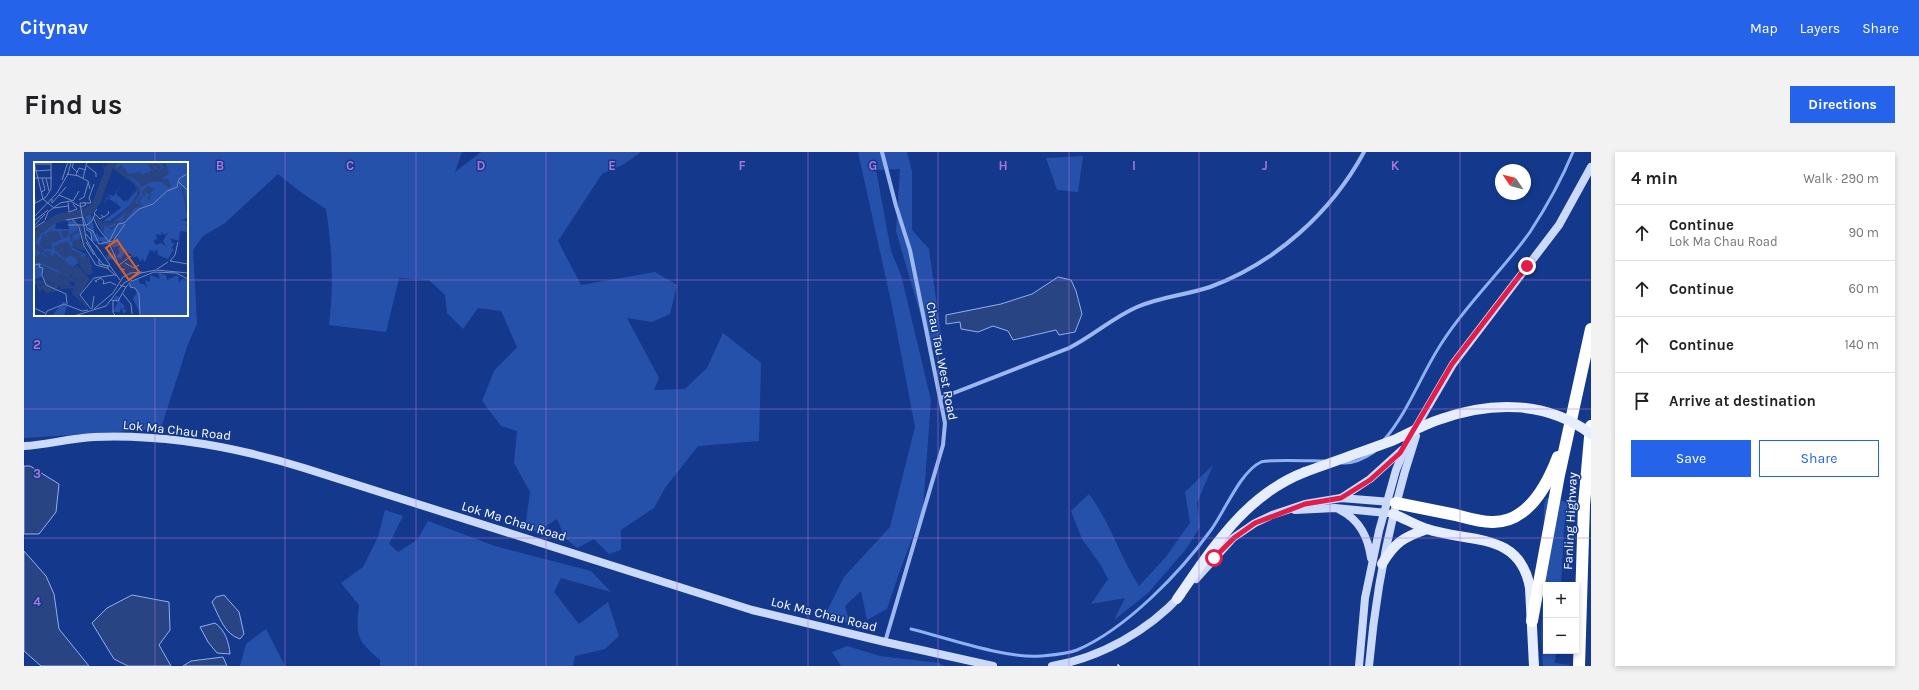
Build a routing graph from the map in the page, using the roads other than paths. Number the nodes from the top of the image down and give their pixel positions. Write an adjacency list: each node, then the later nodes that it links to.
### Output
1 (882, 152): 5 (street, Chau Tau West Road)
2 (1364, 152): 5 (street)
3 (1591, 167): 6 (street)
4 (1591, 329): 8 (highway)
5 (941, 398): 20 (street, Chau Tau West Road)
6 (1423, 414): 10 (street); 14 (street)
7 (1591, 426): 26 (highway, Fanling Highway)
8 (1569, 428): 14 (highway); 19 (highway)
9 (1591, 434): 18 (main road, bridge)
10 (1408, 441): 12 (street); 14 (street)
11 (24, 446): 20 (street, Lok Ma Chau Road)
12 (1341, 498): 14 (street); 15 (street)
13 (1335, 508): 14 (street); 15 (street); 17 (street)
14 (1390, 508): 16 (main road); 17 (street)
15 (1288, 510): 18 (street)
16 (1427, 529): 17 (main road); 19 (main road)
17 (1377, 563): 23 (street); 24 (street)
18 (1177, 599): 22 (street)
19 (1532, 621): 25 (main road)
20 (885, 642): 21 (street, Lok Ma Chau Road)
21 (993, 666)
22 (1052, 666)
23 (1359, 666)
24 (1369, 666)
25 (1534, 666)
26 (1579, 666)

